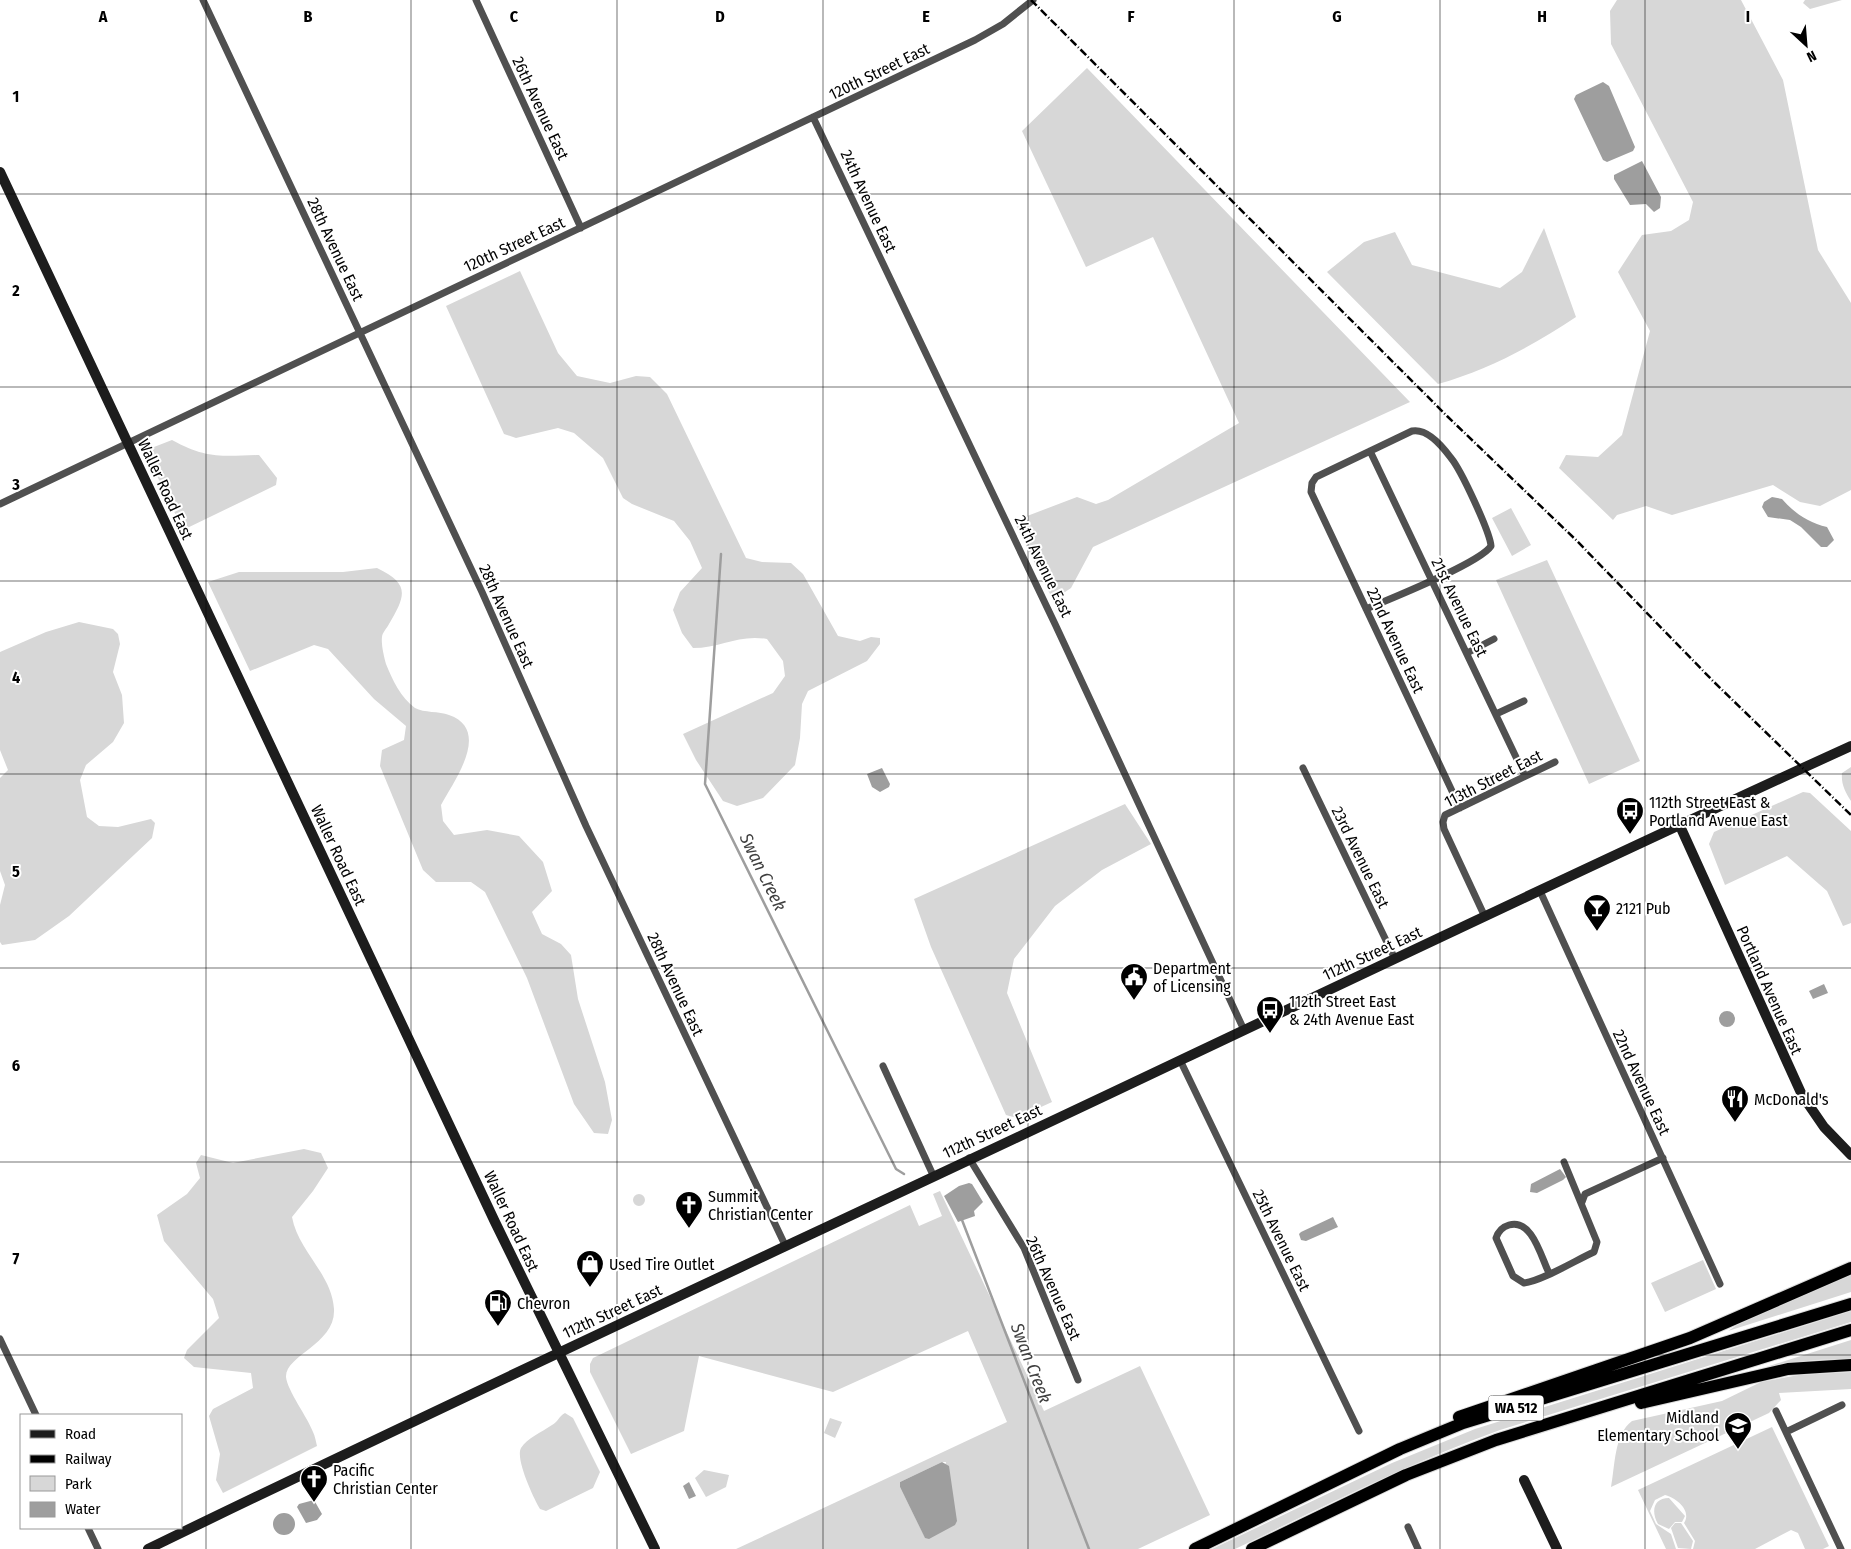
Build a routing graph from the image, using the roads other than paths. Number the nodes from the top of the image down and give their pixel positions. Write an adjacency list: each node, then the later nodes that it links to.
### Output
1 (203, 0): 7 (street, 28th Avenue East)
2 (476, 0): 6 (street, 26th Avenue East)
3 (1033, 0): 4 (street, 120th Street East)
4 (813, 117): 6 (street, 120th Street East); 26 (street, 24th Avenue East)
5 (0, 172): 8 (main road, Waller Road East)
6 (581, 228): 7 (street, 120th Street East)
7 (360, 332): 8 (street, 120th Street East); 35 (street, 28th Avenue East)
8 (128, 444): 10 (street, 120th Street East); 42 (main road, Waller Road East)
9 (1370, 451): 11 (street, 21st Avenue East); 11 (street); 12 (street, 22nd Avenue East)
10 (0, 504)
11 (1432, 580): 12 (street); 14 (street, 21st Avenue East)
12 (1366, 609): 21 (street, 22nd Avenue East)
13 (1494, 639): 14 (street)
14 (1467, 653): 16 (street, 21st Avenue East)
15 (1524, 701): 16 (street)
16 (1496, 714): 20 (street, 21st Avenue East)
17 (1851, 746): 22 (main road, 112th Street East)
18 (1555, 762): 20 (street, 113th Street East)
19 (1302, 768): 25 (street, 23rd Avenue East)
20 (1525, 776): 21 (street, 113th Street East)
21 (1460, 808): 24 (street, 113th Street East)
22 (1680, 826): 23 (main road, 112th Street East); 29 (main road, Portland Avenue East)
23 (1540, 891): 24 (main road, 112th Street East); 31 (street, 22nd Avenue East)
24 (1485, 917): 25 (main road, 112th Street East)
25 (1395, 959): 26 (main road, 112th Street East)
26 (1244, 1030): 27 (main road, 112th Street East)
27 (1180, 1060): 30 (main road, 112th Street East); 49 (street, 25th Avenue East)
28 (883, 1066): 33 (street)
29 (1851, 1155)
30 (969, 1158): 33 (main road, 112th Street East); 44 (street, 26th Avenue East)
31 (1663, 1158): 34 (street); 38 (street, 22nd Avenue East)
32 (1564, 1162): 34 (street)
33 (933, 1175): 35 (main road, 112th Street East)
34 (1582, 1202): 37 (street)
35 (785, 1245): 42 (main road, 112th Street East)
36 (1851, 1268): 51 (highway)
37 (1548, 1273): 37 (street)
38 (1720, 1284)
39 (1851, 1304): 51 (highway, WA 512)
40 (1851, 1330): 48 (highway, WA 512)
41 (0, 1339): 47 (street)
42 (558, 1353): 56 (main road, 112th Street East); 57 (main road, Waller Road East)
43 (1851, 1365): 48 (highway)
44 (1078, 1380)
45 (1842, 1404): 50 (street)
46 (1776, 1411): 50 (street)
47 (36, 1414)
48 (1529, 1428): 59 (highway, WA 512)
49 (1359, 1431)
50 (1786, 1432): 62 (street)
51 (1400, 1449): 58 (highway, WA 512)
52 (1524, 1480): 61 (main road)
53 (1408, 1527): 60 (street)
54 (88, 1529): 55 (street)
55 (98, 1549)
56 (148, 1549)
57 (655, 1549)
58 (1195, 1549)
59 (1252, 1549)
60 (1418, 1549)
61 (1557, 1549)
62 (1841, 1549)

